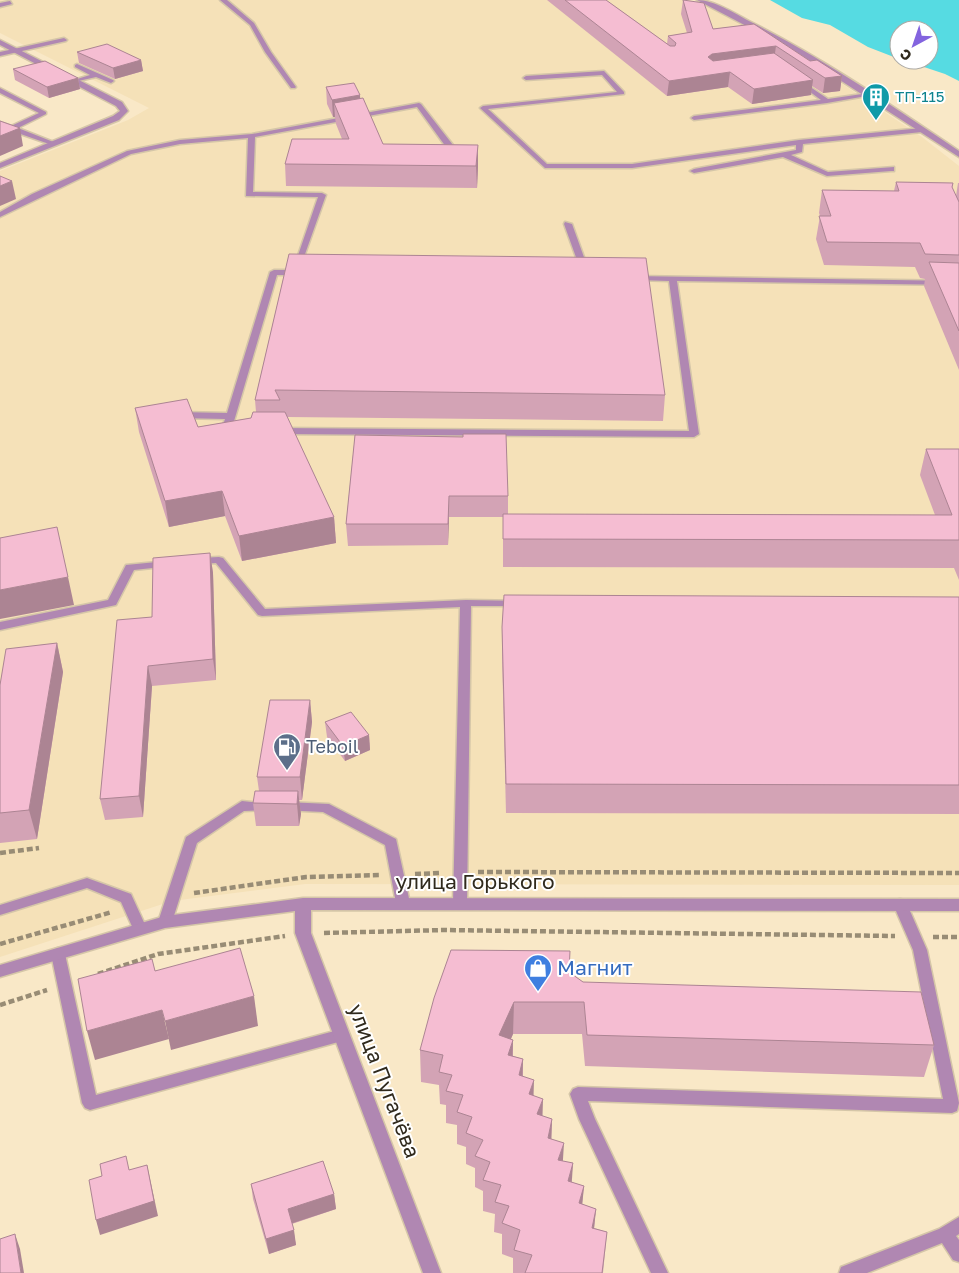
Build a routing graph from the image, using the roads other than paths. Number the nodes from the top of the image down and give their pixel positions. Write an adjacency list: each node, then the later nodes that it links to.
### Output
1 (223, 0): 15 (lane)
2 (700, 0): 17 (street)
3 (10, 3): 4 (lane)
4 (0, 5)
5 (64, 40): 7 (lane)
6 (0, 42): 7 (street)
7 (15, 49): 8 (lane); 13 (street)
8 (0, 54)
9 (77, 66): 10 (lane)
10 (96, 75): 13 (lane); 14 (lane)
11 (526, 78): 25 (lane)
12 (797, 80): 18 (lane)
13 (76, 81): 26 (street)
14 (111, 81)
15 (293, 87)
16 (0, 90): 21 (lane)
17 (869, 96): 18 (lane); 22 (street)
18 (827, 101): 19 (lane)
19 (694, 118)
20 (0, 124): 21 (lane)
21 (11, 128): 23 (lane); 26 (lane)
22 (922, 130): 25 (lane); 28 (street)
23 (0, 134)
24 (252, 136): 29 (lane); 33 (lane); 35 (lane)
25 (799, 142): 27 (lane)
26 (54, 144): 30 (street)
27 (784, 155): 31 (lane); 32 (lane)
28 (959, 155)
29 (458, 158)
30 (0, 166)
31 (891, 169)
32 (694, 171)
33 (0, 215)
34 (568, 224): 37 (lane)
35 (295, 273): 36 (lane); 42 (lane)
36 (305, 273)
37 (578, 277)
38 (625, 278): 39 (lane)
39 (673, 279): 40 (lane); 44 (lane)
40 (959, 283)
41 (170, 415): 42 (lane)
42 (230, 416): 43 (lane)
43 (246, 431)
44 (266, 431)
45 (466, 603): 46 (lane); 47 (lane); 49 (lane)
46 (536, 603)
47 (0, 626)
48 (403, 903): 49 (street, улица Горького); 50 (street, улица Горького); 54 (lane)
49 (460, 903): 51 (street, улица Горького)
50 (302, 904): 54 (street, улица Горького); 58 (street, улица Пугачёва)
51 (900, 904): 52 (street, улица Горького); 59 (lane)
52 (959, 905)
53 (0, 910): 55 (lane)
54 (165, 922): 55 (street, улица Горького)
55 (140, 929): 56 (street, улица Горького)
56 (58, 954): 57 (street, улица Горького); 58 (lane)
57 (0, 971)
58 (342, 1035): 62 (street, улица Пугачёва)
59 (956, 1110): 63 (lane)
60 (952, 1229): 61 (lane); 64 (lane)
61 (959, 1254)
62 (432, 1273)
63 (660, 1273)
64 (847, 1273)

